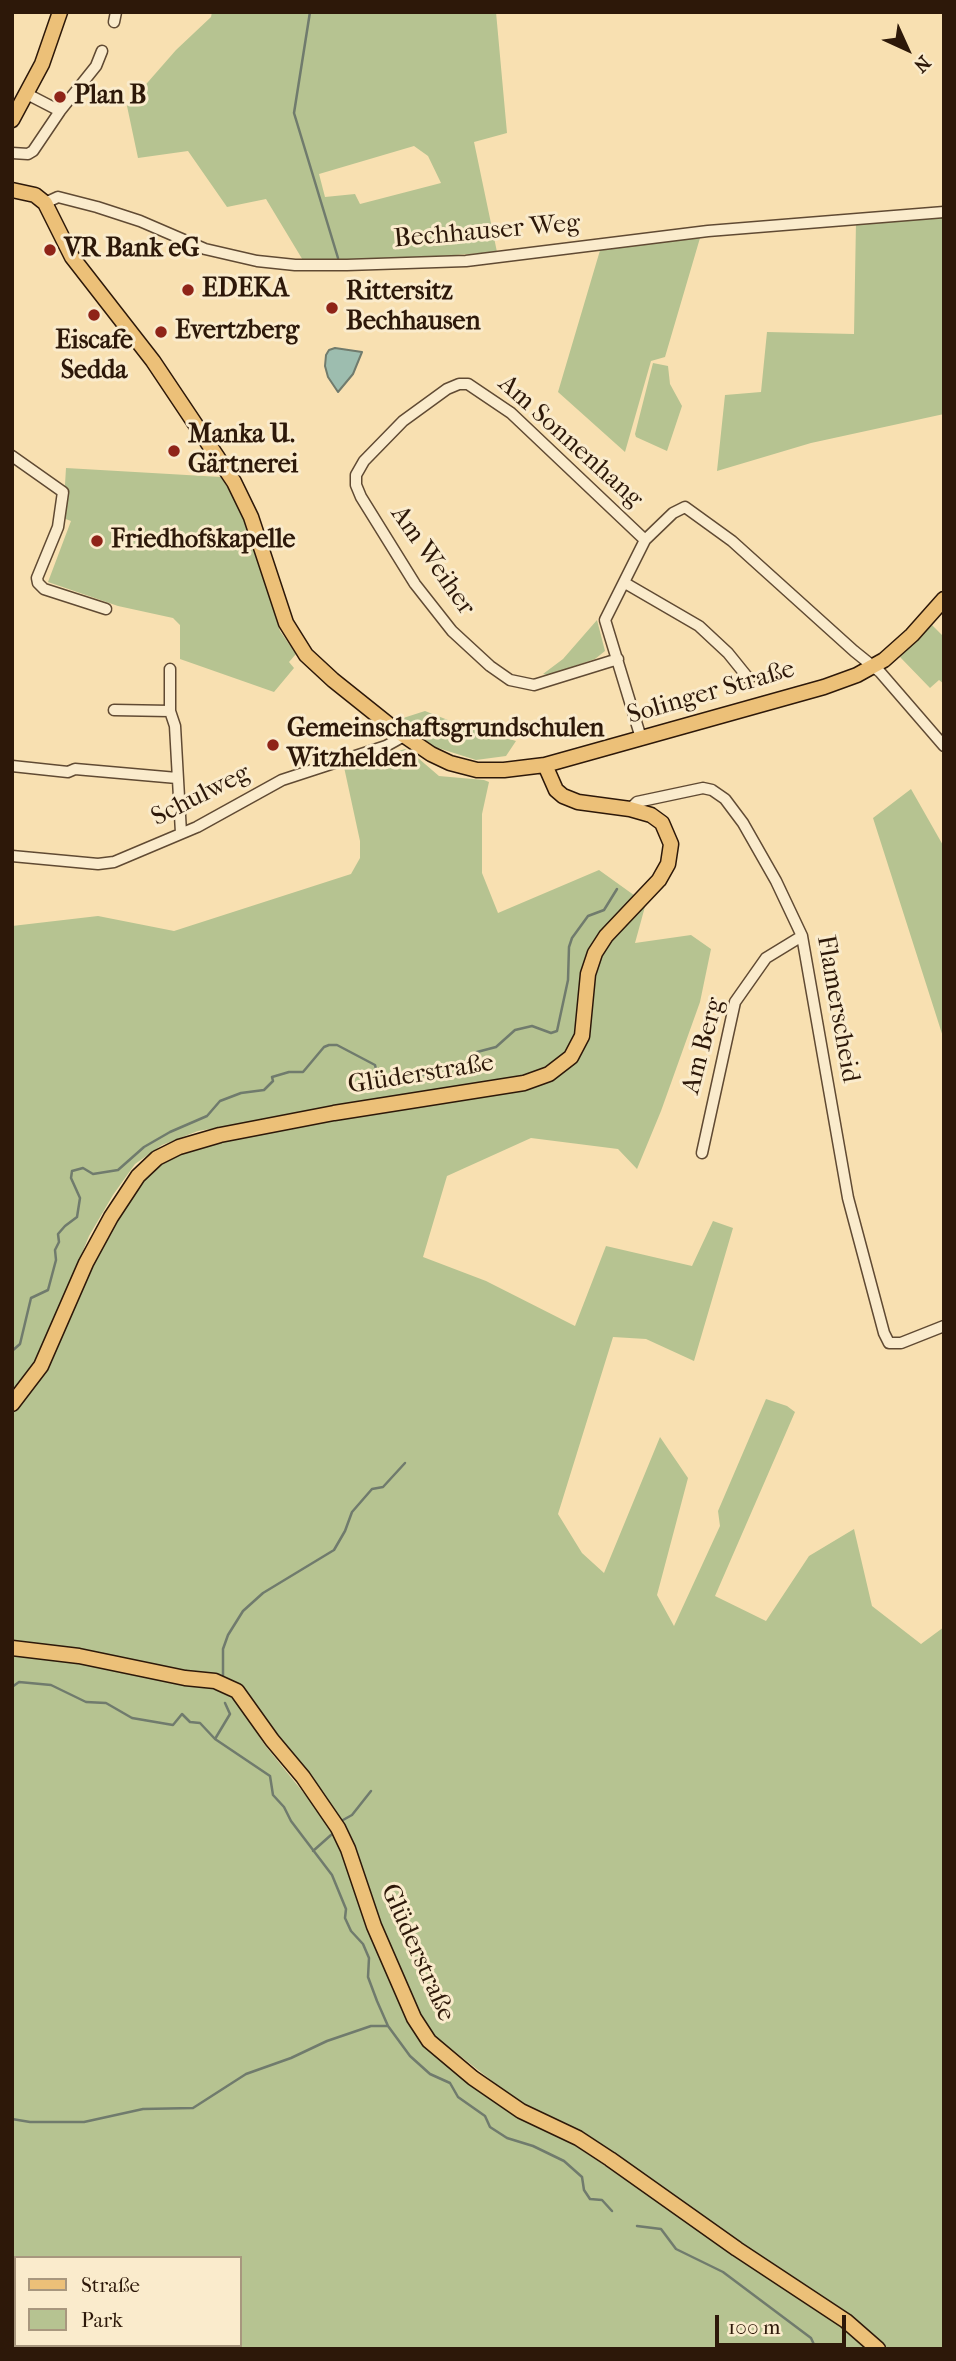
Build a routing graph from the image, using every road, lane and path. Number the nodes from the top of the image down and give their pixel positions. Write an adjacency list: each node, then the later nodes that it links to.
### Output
1 (60, 12): 3 (main road)
2 (102, 51): 4 (street)
3 (27, 94): 4 (street); 5 (main road)
4 (60, 111): 6 (street)
5 (12, 120)
6 (12, 153)
7 (12, 190): 8 (main road)
8 (44, 203): 9 (street, Bechhauser Weg); 22 (main road, Solinger Straße)
9 (944, 212)
10 (12, 456): 15 (street)
11 (364, 461): 12 (street, Am Sonnenhang); 16 (street, Am Weiher)
12 (645, 540): 13 (street); 17 (street)
13 (625, 583): 16 (street); 19 (street)
14 (944, 599): 17 (main road, Solinger Straße)
15 (106, 609)
16 (618, 659): 23 (street)
17 (873, 667): 23 (main road, Solinger Straße); 24 (street)
18 (170, 669): 21 (street)
19 (749, 680)
20 (114, 710): 21 (street)
21 (170, 711): 27 (street)
22 (404, 736): 25 (main road, Solinger Straße); 29 (street, Schulweg)
23 (641, 738): 25 (main road, Solinger Straße)
24 (944, 746)
25 (545, 765): 28 (main road, Glüderstraße)
26 (12, 766): 27 (street)
27 (177, 778): 29 (street)
28 (630, 809): 31 (street, Flamerscheid); 34 (main road, Glüderstraße)
29 (181, 833): 30 (street, Schulweg)
30 (12, 856)
31 (802, 936): 32 (street, Am Berg); 33 (street, Flamerscheid)
32 (702, 1153)
33 (944, 1326)
34 (12, 1404)
35 (12, 1648): 36 (main road, Glüderstraße)
36 (878, 2349)

